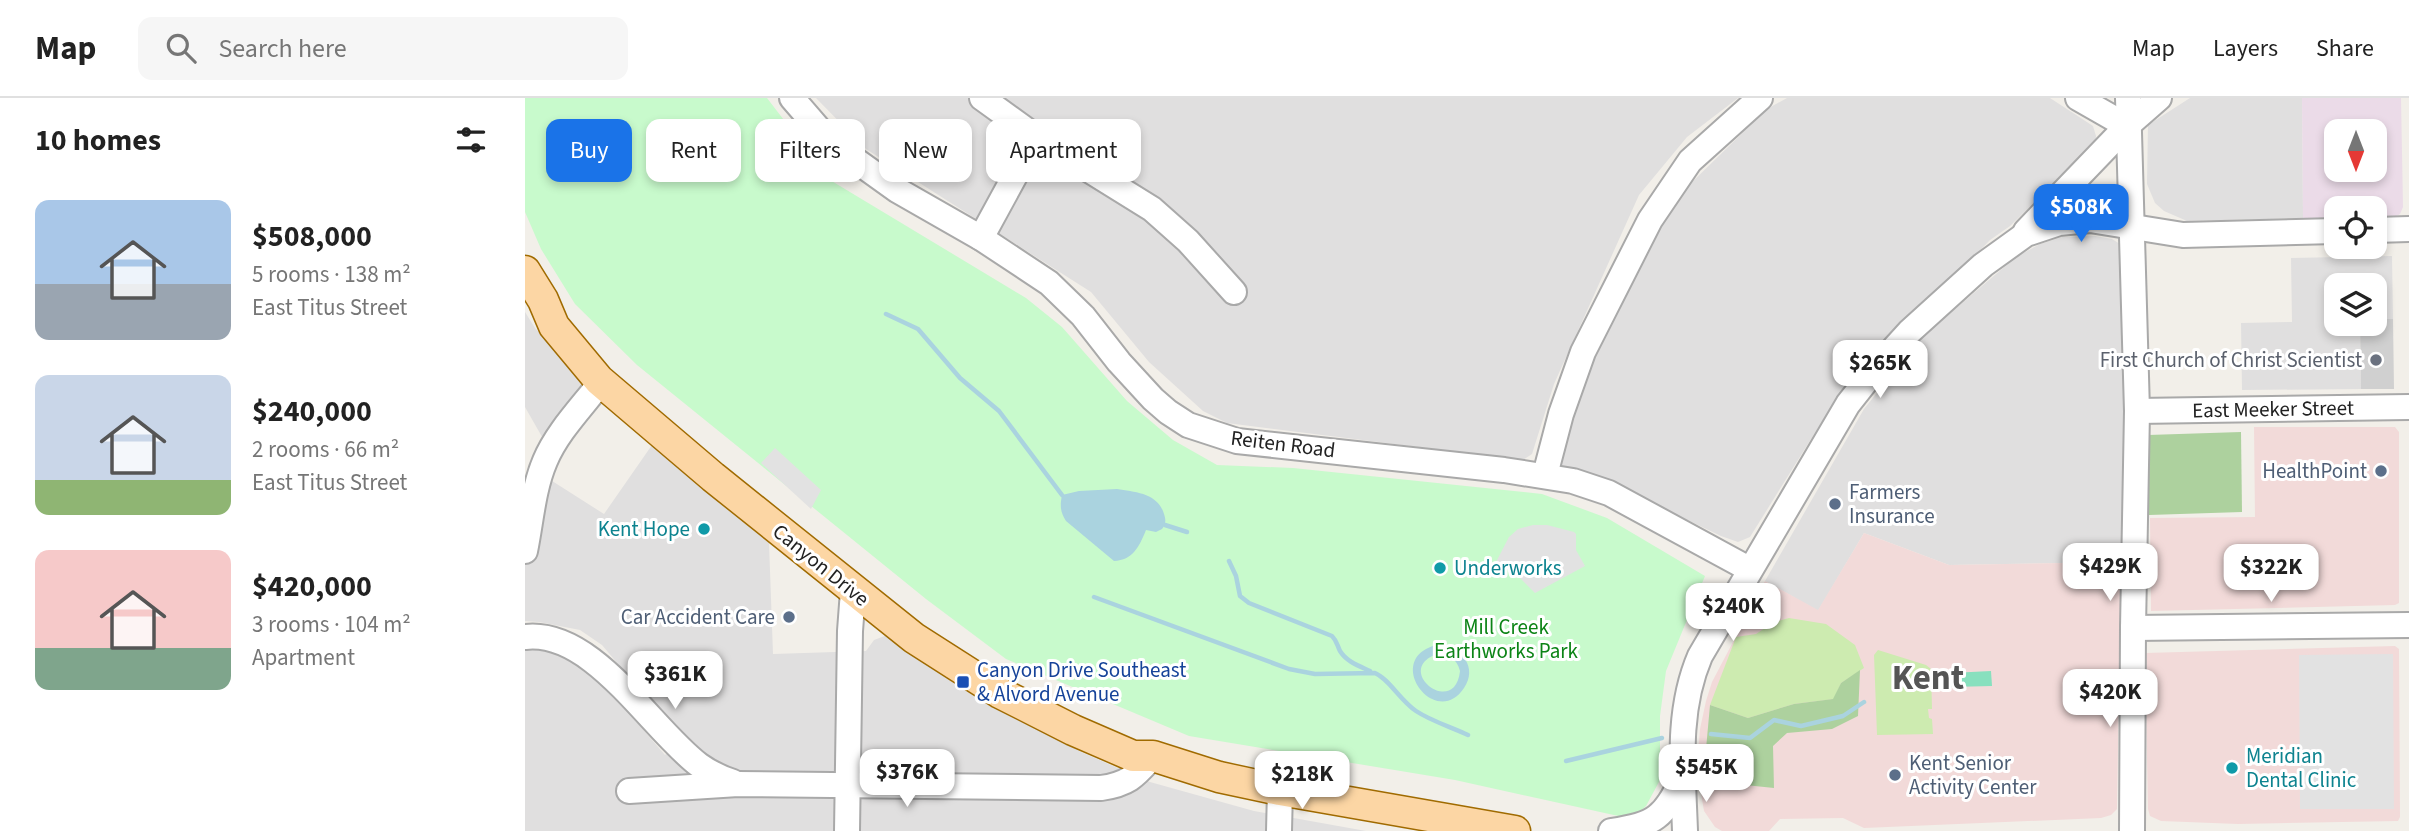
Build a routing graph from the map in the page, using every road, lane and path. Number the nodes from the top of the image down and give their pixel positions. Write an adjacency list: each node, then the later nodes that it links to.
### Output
1 (792, 98): 18 (street, Reiten Road)
2 (982, 98): 9 (street)
3 (1741, 98): 4 (street)
4 (1748, 98)
5 (1760, 98): 25 (street)
6 (2078, 98): 10 (street)
7 (2128, 98): 10 (street)
8 (2159, 98): 10 (street)
9 (1011, 119)
10 (2127, 126): 13 (street); 17 (street)
11 (1011, 182): 18 (street)
12 (1108, 182): 20 (street)
13 (2133, 225): 16 (street); 17 (street); 24 (street)
14 (2409, 229): 15 (street)
15 (2387, 230)
16 (2324, 231)
17 (2022, 236): 27 (street)
18 (981, 238): 25 (street, Reiten Road)
19 (525, 271): 21 (main road, Canyon Drive)
20 (1234, 292)
21 (543, 300): 22 (main road, Canyon Drive); 32 (main road, Canyon Drive)
22 (601, 382): 26 (street); 28 (main road, Canyon Drive)
23 (2409, 407): 24 (street, East Meeker Street)
24 (2137, 411): 30 (street)
25 (1545, 475): 27 (street, Reiten Road)
26 (525, 551)
27 (1749, 569): 33 (street)
28 (853, 591): 32 (main road, Canyon Drive); 35 (street)
29 (2409, 625): 30 (street)
30 (2133, 628): 43 (street)
31 (525, 637): 34 (street)
32 (1153, 756): 35 (street); 36 (main road, Canyon Drive)
33 (1683, 778): 41 (street); 42 (street)
34 (738, 784): 35 (street); 37 (street)
35 (849, 785): 38 (street)
36 (1280, 790): 39 (street); 40 (main road, Canyon Drive)
37 (629, 791)
38 (847, 831)
39 (1279, 831)
40 (1515, 831)
41 (1611, 831)
42 (1685, 831)
43 (2132, 831)

